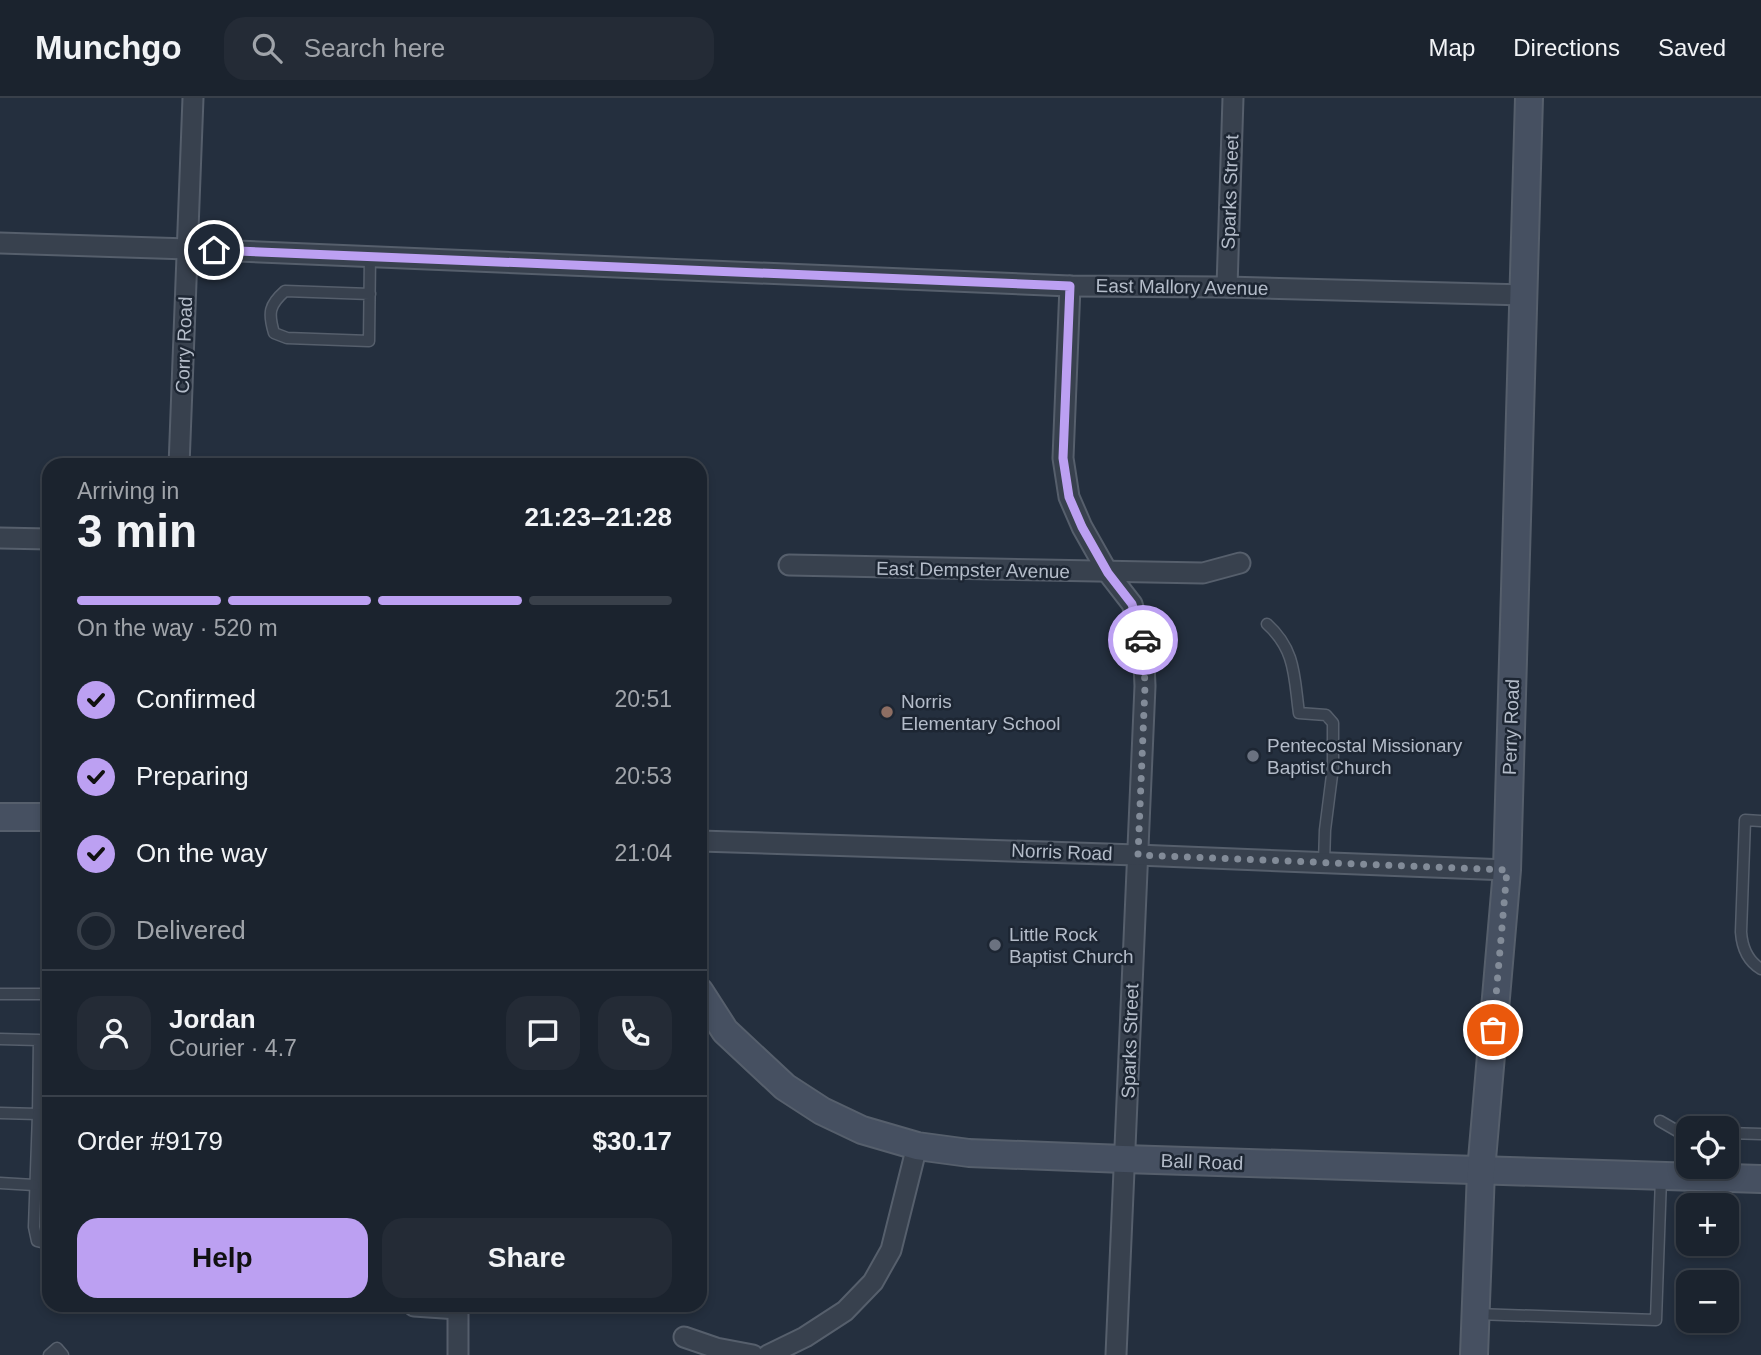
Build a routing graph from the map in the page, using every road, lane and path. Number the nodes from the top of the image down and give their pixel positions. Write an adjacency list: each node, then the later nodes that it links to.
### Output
1 (193, 98): 5 (street, Corry Road)
2 (1233, 98): 8 (street, Sparks Street)
3 (1529, 98): 10 (street, Perry Road)
4 (0, 243): 5 (street, East Mallory Avenue)
5 (188, 249): 6 (street, East Mallory Avenue); 11 (street, Corry Road)
6 (370, 257): 7 (street, East Mallory Avenue); 9 (lane)
7 (1070, 286): 8 (street, East Mallory Avenue); 16 (street, Sparks Street)
8 (1227, 287): 10 (street, East Mallory Avenue)
9 (370, 294): 9 (lane)
10 (1525, 296): 24 (street, Perry Road)
11 (179, 458)
12 (0, 538): 13 (street)
13 (42, 539)
14 (1240, 564): 16 (street, East Dempster Avenue)
15 (789, 565): 16 (street, East Dempster Avenue)
16 (1108, 573): 22 (street, Sparks Street)
17 (1267, 624): 23 (lane)
18 (0, 817): 19 (street)
19 (42, 817)
20 (1761, 821): 25 (lane)
21 (707, 841): 22 (street, Norris Road)
22 (1138, 855): 23 (street, Norris Road); 39 (street, Sparks Street)
23 (1324, 863): 24 (street, Norris Road)
24 (1507, 870): 40 (street, Perry Road)
25 (1761, 970)
26 (0, 994): 27 (lane)
27 (42, 994)
28 (707, 1003): 38 (street, Ball Road)
29 (0, 1040): 30 (lane)
30 (39, 1040): 31 (lane); 33 (lane)
31 (42, 1042)
32 (0, 1113): 33 (lane)
33 (37, 1114): 44 (lane)
34 (1660, 1121): 35 (lane)
35 (1676, 1130)
36 (1739, 1133): 37 (lane)
37 (1761, 1134)
38 (917, 1146): 39 (street, Ball Road); 53 (street)
39 (1125, 1160): 40 (street, Ball Road); 54 (street, Sparks Street)
40 (1481, 1171): 41 (street, Ball Road); 47 (street, Perry Road)
41 (1661, 1176): 42 (street, Ball Road); 47 (lane)
42 (1761, 1179)
43 (0, 1183): 44 (lane)
44 (34, 1185): 45 (lane)
45 (42, 1242)
46 (458, 1312): 51 (street)
47 (1476, 1314): 55 (street, Perry Road)
48 (684, 1338): 52 (street)
49 (49, 1355): 50 (lane)
50 (64, 1355)
51 (458, 1355)
52 (753, 1355)
53 (768, 1355)
54 (1116, 1355)
55 (1474, 1355)

